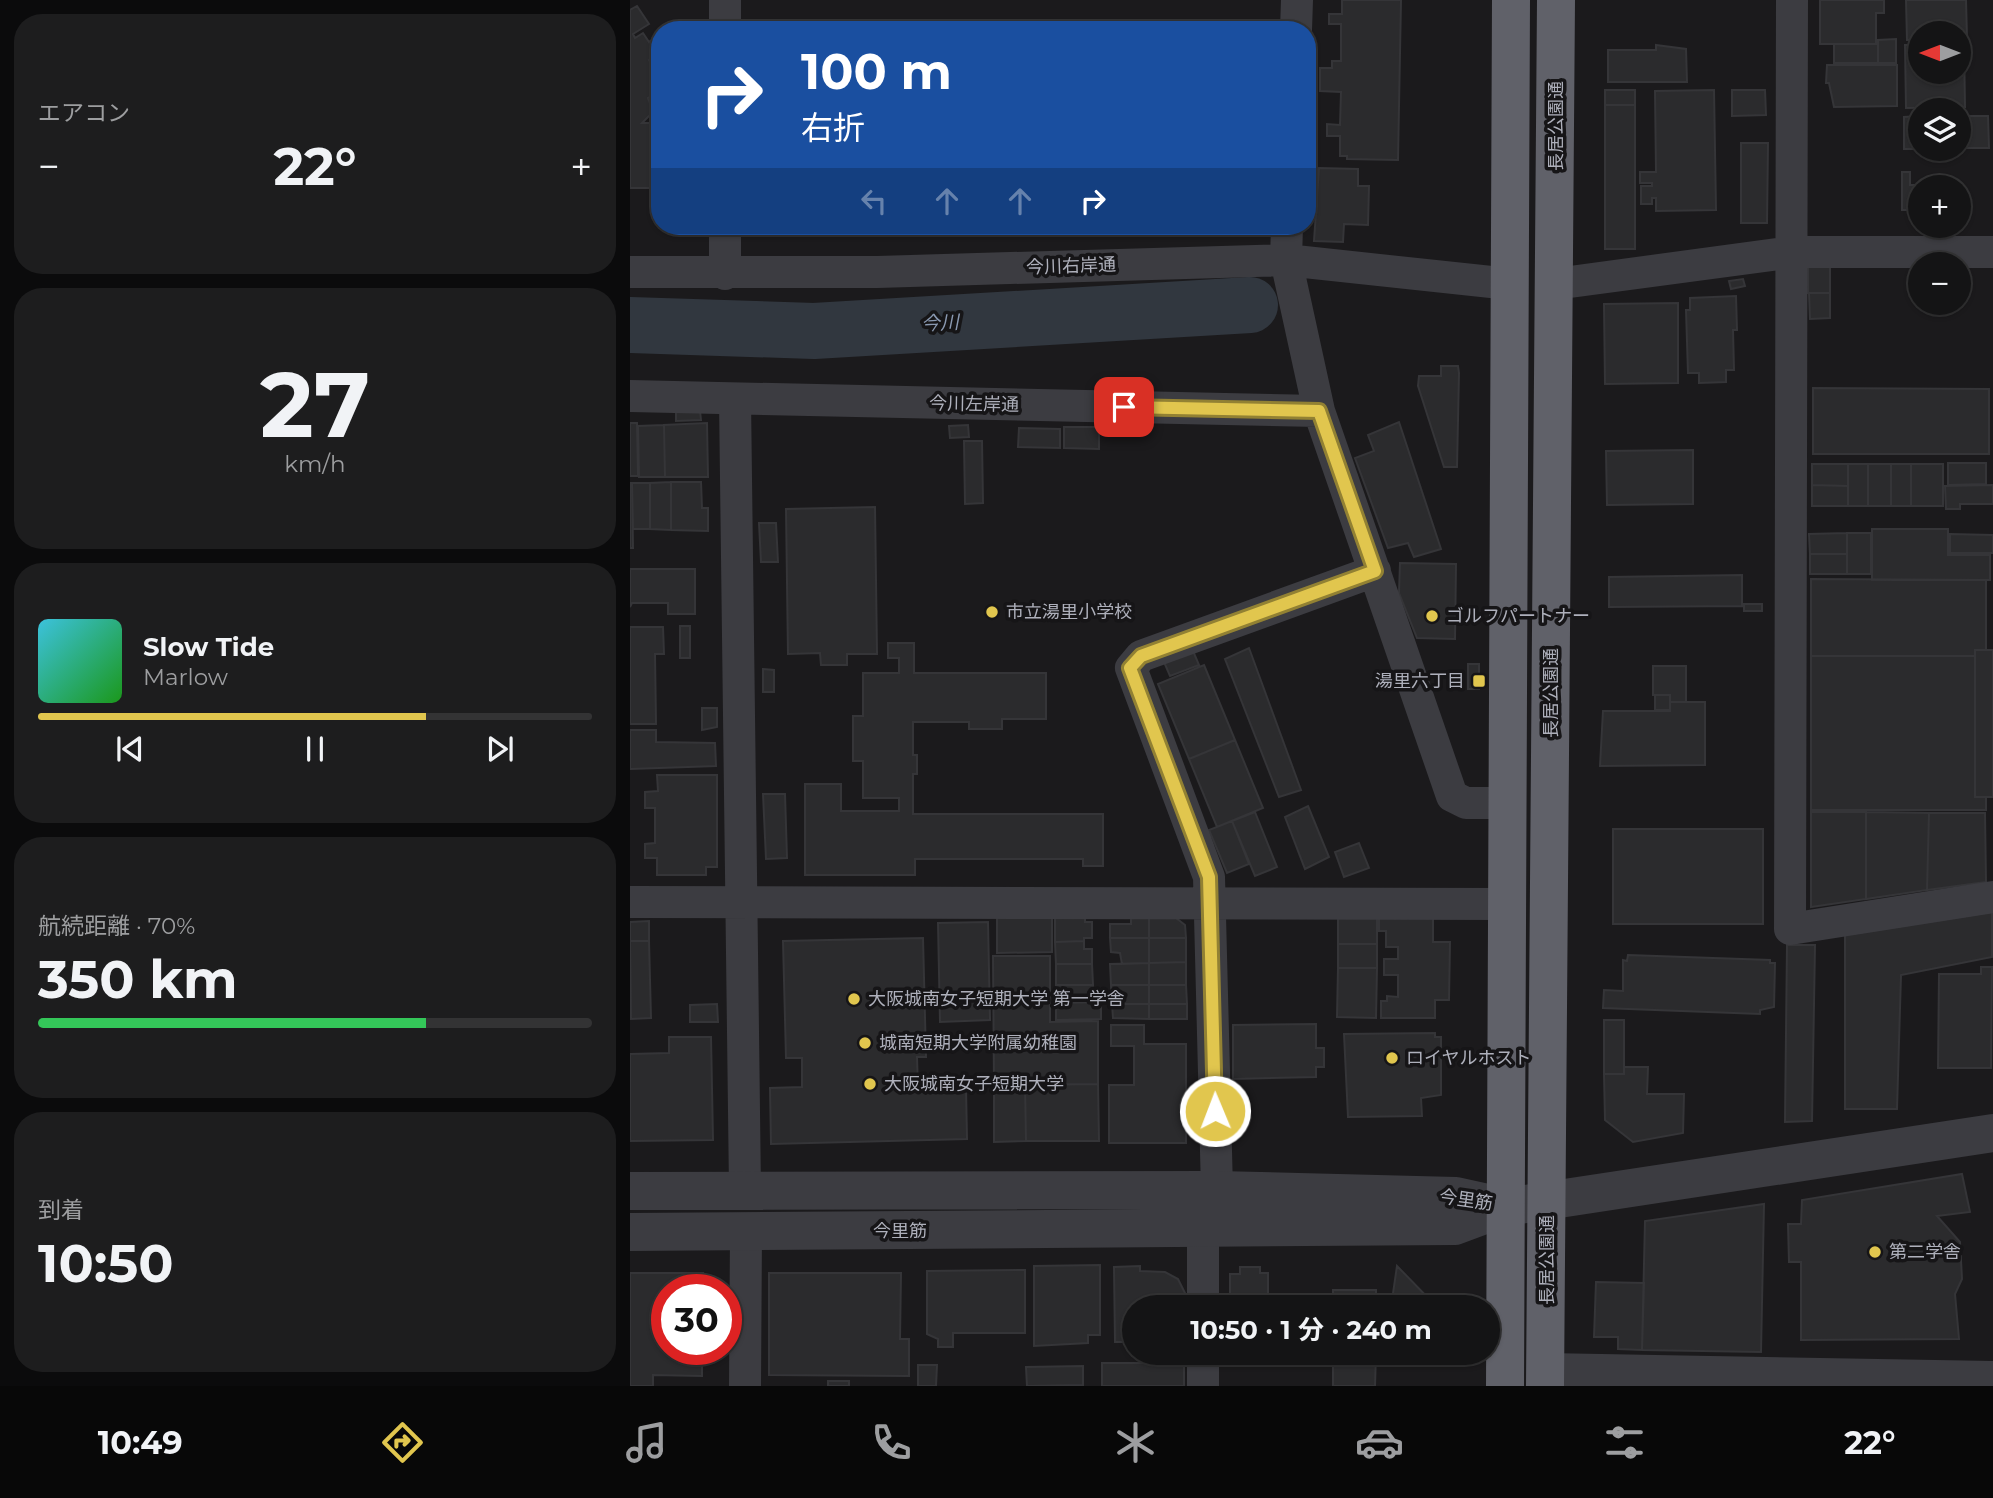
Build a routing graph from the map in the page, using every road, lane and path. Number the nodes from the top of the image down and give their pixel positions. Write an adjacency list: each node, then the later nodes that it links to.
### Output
1 (725, 0): 6 (street)
2 (1297, 0): 7 (street)
3 (1511, 0): 15 (highway)
4 (1556, 0): 16 (highway, 長居公園通)
5 (1792, 0): 10 (street)
6 (725, 21)
7 (1296, 21)
8 (725, 235): 14 (street)
9 (1287, 235): 12 (street)
10 (1793, 252): 11 (street); 16 (street); 22 (street)
11 (1993, 252)
12 (1286, 260): 14 (street, 今川右岸通); 15 (street, 今川右岸通); 19 (street)
13 (630, 272): 14 (street, 今川右岸通)
14 (725, 274)
15 (1510, 284): 21 (highway)
16 (1555, 284): 31 (highway, 長居公園通)
17 (630, 396): 18 (street, 今川左岸通)
18 (735, 400): 19 (street, 今川左岸通); 23 (street)
19 (1319, 411): 20 (street)
20 (1375, 571): 21 (street); 25 (street)
21 (1508, 803): 26 (highway)
22 (1993, 897)
23 (743, 901): 24 (street); 25 (street); 28 (street)
24 (630, 902)
25 (1210, 904): 26 (street); 29 (street)
26 (1508, 904): 32 (highway)
27 (1993, 1133): 31 (street)
28 (745, 1190): 29 (street, 今里筋); 30 (street, 今里筋)
29 (1217, 1190): 32 (street, 今里筋)
30 (630, 1191)
31 (1547, 1201): 32 (street); 38 (highway, 長居公園通)
32 (1506, 1207): 33 (street, 今里筋); 42 (highway)
33 (1203, 1228): 35 (street, 今里筋); 36 (street)
34 (630, 1232): 35 (street, 今里筋)
35 (746, 1232): 40 (street)
36 (1203, 1295)
37 (1203, 1365): 41 (street)
38 (1546, 1379): 39 (street)
39 (1993, 1380)
40 (745, 1386)
41 (1203, 1386)
42 (1505, 1386)

